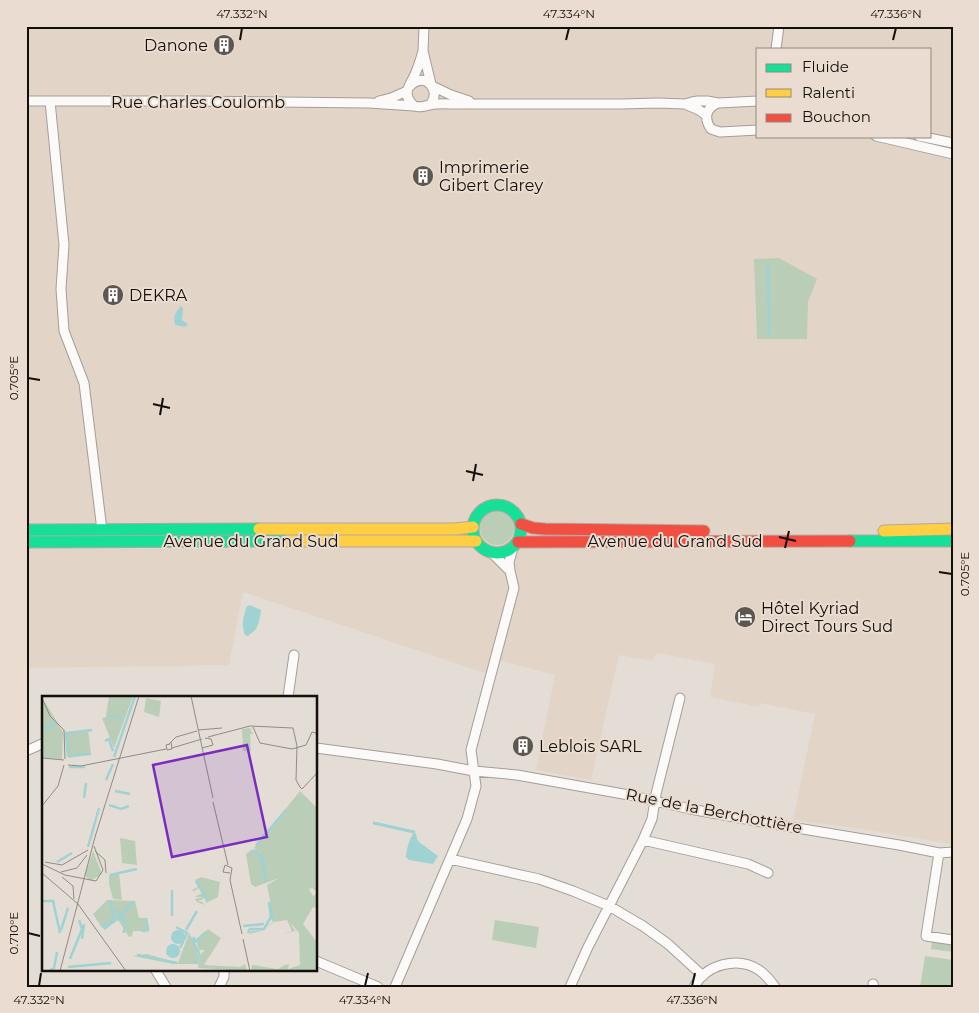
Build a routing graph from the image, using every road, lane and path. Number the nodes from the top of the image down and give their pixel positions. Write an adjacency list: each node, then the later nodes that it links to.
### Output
1 (424, 26): 4 (street)
2 (779, 26): 3 (street)
3 (776, 48)
4 (423, 51): 5 (street); 6 (street)
5 (431, 85): 6 (street, Rue Charles Coulomb); 11 (street); 12 (street, Rue Charles Coulomb)
6 (408, 89): 10 (street, Rue Charles Coulomb); 15 (street)
7 (26, 101): 8 (street, Rue Charles Coulomb)
8 (50, 101): 10 (street, Rue Charles Coulomb); 26 (street)
9 (756, 101): 14 (street, Rue Charles Coulomb)
10 (369, 103): 15 (street, Rue Charles Coulomb)
11 (430, 104): 12 (street, Rue Charles Coulomb); 15 (street, Rue Charles Coulomb)
12 (476, 104): 13 (street, Rue Charles Coulomb)
13 (685, 104): 14 (street, Rue Charles Coulomb); 16 (street, Rue Charles Coulomb)
14 (718, 104): 16 (street)
15 (414, 106)
16 (706, 115): 17 (street, Rue Charles Coulomb)
17 (756, 130)
18 (885, 138): 21 (street)
19 (929, 138): 20 (street)
20 (953, 143)
21 (953, 154)
22 (521, 524): 23 (main road); 24 (main road, Avenue du Grand Sud); 30 (main road)
23 (473, 527): 26 (main road, Avenue du Grand Sud); 27 (main road)
24 (953, 529)
25 (26, 530): 26 (main road, Avenue du Grand Sud)
26 (102, 530)
27 (476, 541): 28 (main road, Avenue du Grand Sud); 31 (main road)
28 (26, 542)
29 (953, 542): 30 (main road, Avenue du Grand Sud)
30 (515, 545): 31 (main road); 32 (street)
31 (492, 553): 32 (street)
32 (510, 572): 39 (street)
33 (294, 655): 34 (street)
34 (288, 696)
35 (680, 698): 40 (street)
36 (42, 744): 38 (street)
37 (318, 748): 39 (street, Rue de la Berchottière)
38 (26, 751)
39 (474, 771): 40 (street, Rue de la Berchottière); 44 (street)
40 (655, 801): 41 (street); 43 (street, Rue de la Berchottière)
41 (643, 840): 45 (street); 46 (street)
42 (953, 852): 43 (street, Rue de la Berchottière)
43 (939, 853): 47 (street)
44 (450, 859): 46 (street); 55 (street)
45 (768, 873)
46 (609, 906): 51 (street); 56 (street)
47 (953, 940)
48 (318, 962): 54 (street)
49 (155, 970): 52 (street)
50 (224, 970): 53 (street)
51 (703, 976): 57 (street); 58 (street)
52 (166, 987)
53 (219, 987)
54 (378, 987)
55 (395, 987)
56 (570, 987)
57 (694, 987)
58 (775, 987)

